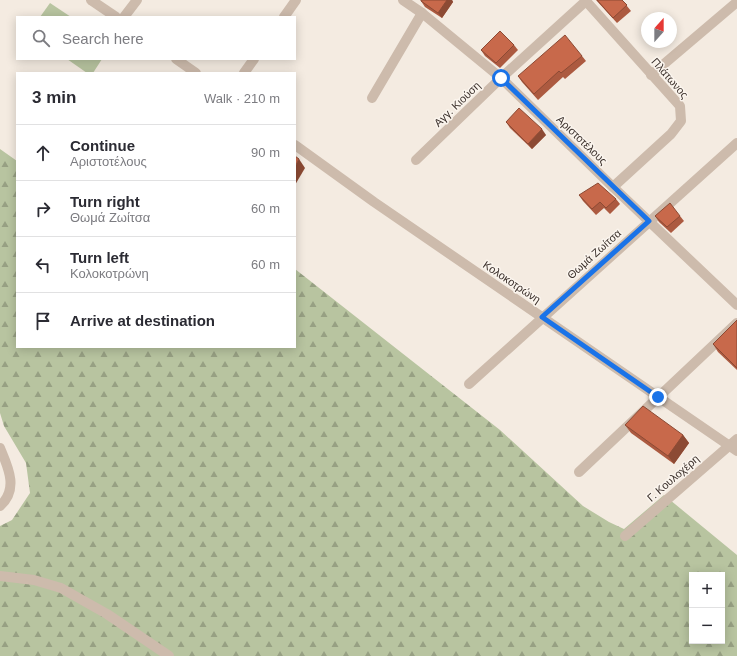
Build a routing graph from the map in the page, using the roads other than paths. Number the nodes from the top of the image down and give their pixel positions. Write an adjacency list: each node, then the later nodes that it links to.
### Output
1 (91, 0): 8 (street)
2 (137, 0): 9 (street)
3 (296, 0): 10 (street)
4 (403, 0): 7 (street, Αριστοτέλους)
5 (586, 0): 15 (street, Πλάτωνος); 16 (street, Αγγ. Κιούση)
6 (737, 2): 15 (street)
7 (422, 13): 16 (street, Αριστοτέλους); 17 (street)
8 (115, 16)
9 (125, 16)
10 (285, 16)
11 (177, 60): 13 (street)
12 (253, 60): 14 (street)
13 (195, 72)
14 (245, 72)
15 (651, 75): 21 (street, Πλάτωνος)
16 (501, 78): 20 (street, Αγγ. Κιούση); 21 (street, Αριστοτέλους)
17 (372, 98)
18 (737, 143): 22 (street, Θωμά Ζωίτσα)
19 (296, 145): 24 (street, Κολοκοτρώνη)
20 (416, 160)
21 (613, 187): 22 (street, Αριστοτέλους)
22 (649, 221): 23 (street, Αριστοτέλους); 24 (street, Θωμά Ζωίτσα)
23 (737, 305)
24 (542, 317): 26 (street, Θωμά Ζωίτσα); 27 (street, Κολοκοτρώνη)
25 (737, 322): 27 (street)
26 (468, 384)
27 (658, 397): 30 (street, Κολοκοτρώνη); 31 (street)
28 (737, 439): 30 (street, Γ. Κουλοχέρη)
29 (0, 448): 32 (street)
30 (733, 449): 33 (street, Γ. Κουλοχέρη)
31 (579, 472)
32 (0, 506)
33 (625, 536)
34 (0, 576): 35 (street)
35 (169, 656)

